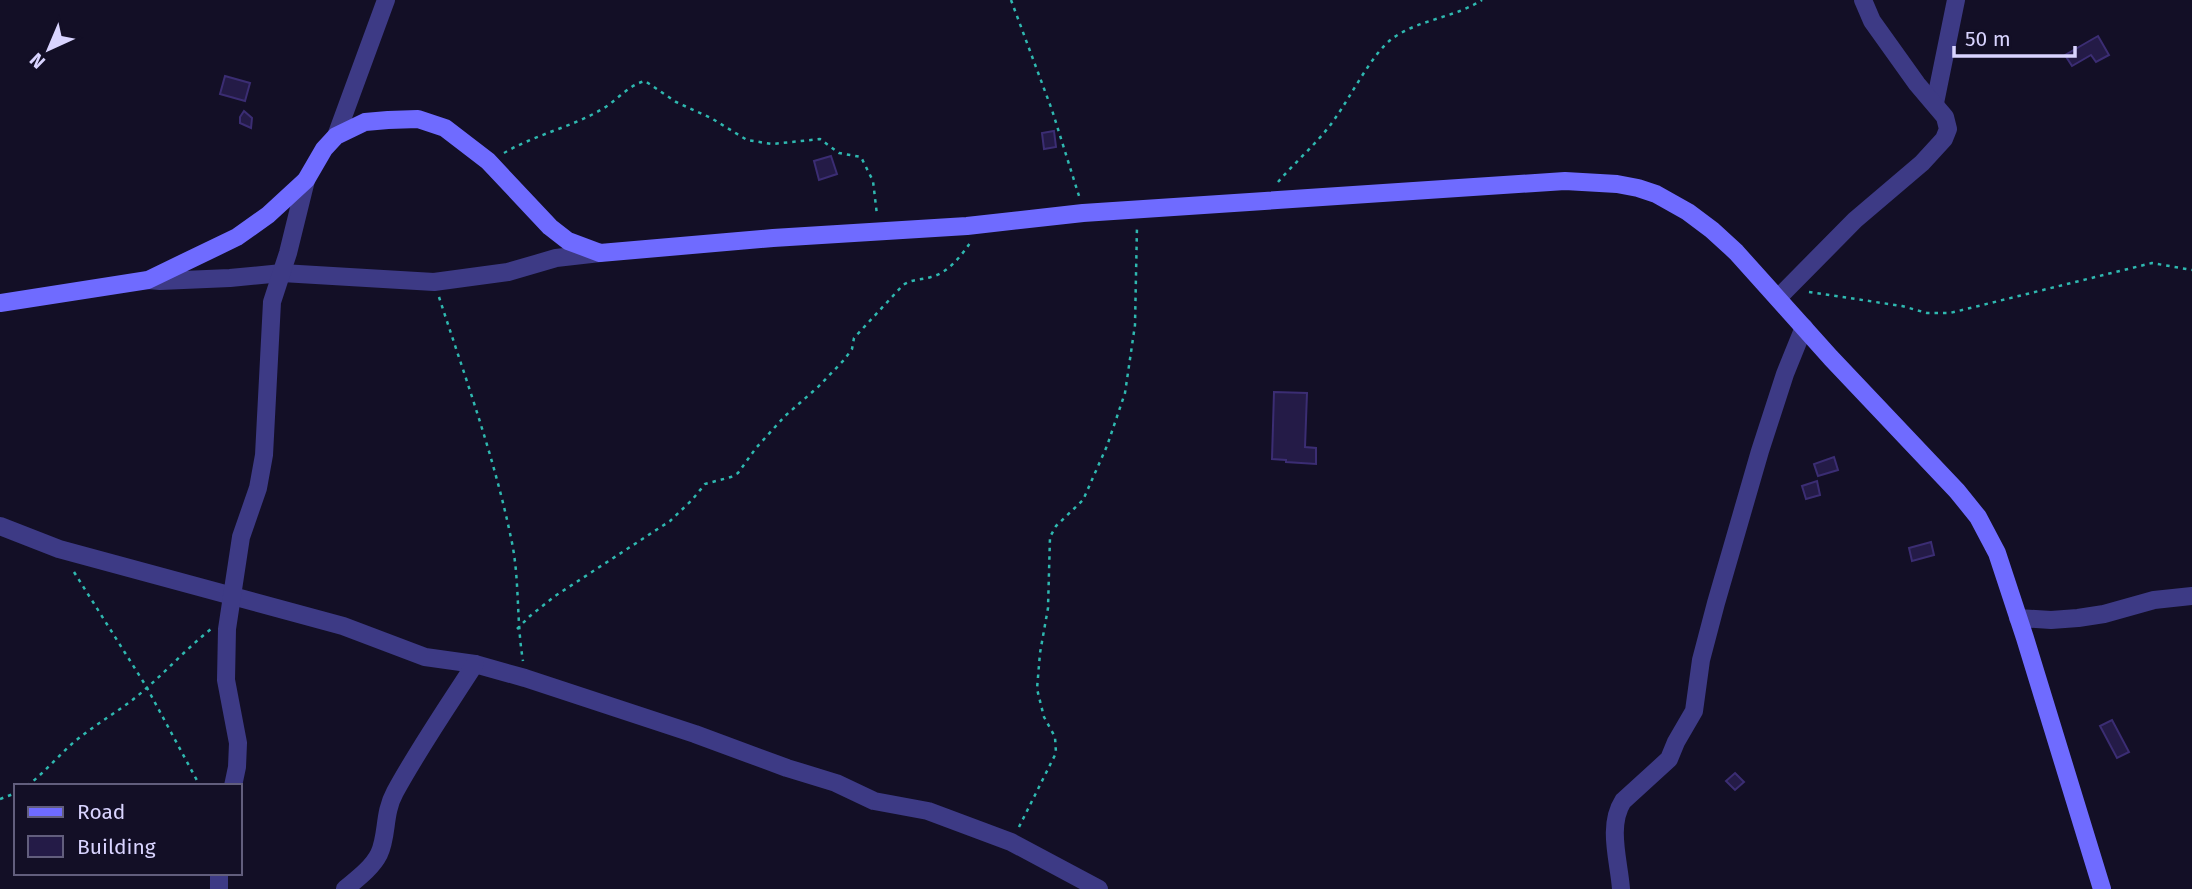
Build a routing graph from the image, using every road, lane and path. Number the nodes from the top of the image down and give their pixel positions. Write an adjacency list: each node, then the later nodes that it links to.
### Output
1 (386, 0): 7 (street)
2 (1011, 0): 12 (path)
3 (1482, 0): 10 (path)
4 (1863, 0): 6 (street)
5 (1956, 0): 6 (street)
6 (1935, 103): 20 (street)
7 (336, 136): 8 (street); 9 (street)
8 (490, 163): 14 (path); 15 (street)
9 (306, 180): 17 (street); 18 (street)
10 (1263, 201): 11 (street); 20 (street)
11 (1139, 210): 12 (street); 35 (path)
12 (1083, 213): 13 (street)
13 (981, 225): 14 (street); 28 (path)
14 (878, 232): 15 (street)
15 (600, 253): 19 (street)
16 (2192, 270): 20 (path)
17 (282, 273): 18 (street); 19 (street); 26 (street)
18 (148, 280): 21 (street)
19 (434, 282): 28 (path)
20 (1781, 294): 22 (street)
21 (0, 303)
22 (1804, 327): 27 (street); 38 (street)
23 (0, 526): 24 (street)
24 (58, 549): 26 (street); 31 (path)
25 (2192, 596): 27 (street)
26 (232, 604): 29 (street); 31 (path); 34 (street)
27 (2018, 618): 39 (street)
28 (517, 629): 30 (path)
29 (475, 664): 30 (street); 36 (street)
30 (525, 678): 35 (street)
31 (147, 687): 32 (path); 33 (path)
32 (29, 784)
33 (199, 784)
34 (233, 784)
35 (1011, 842): 37 (street)
36 (345, 889)
37 (1100, 889)
38 (1621, 889)
39 (2102, 889)

